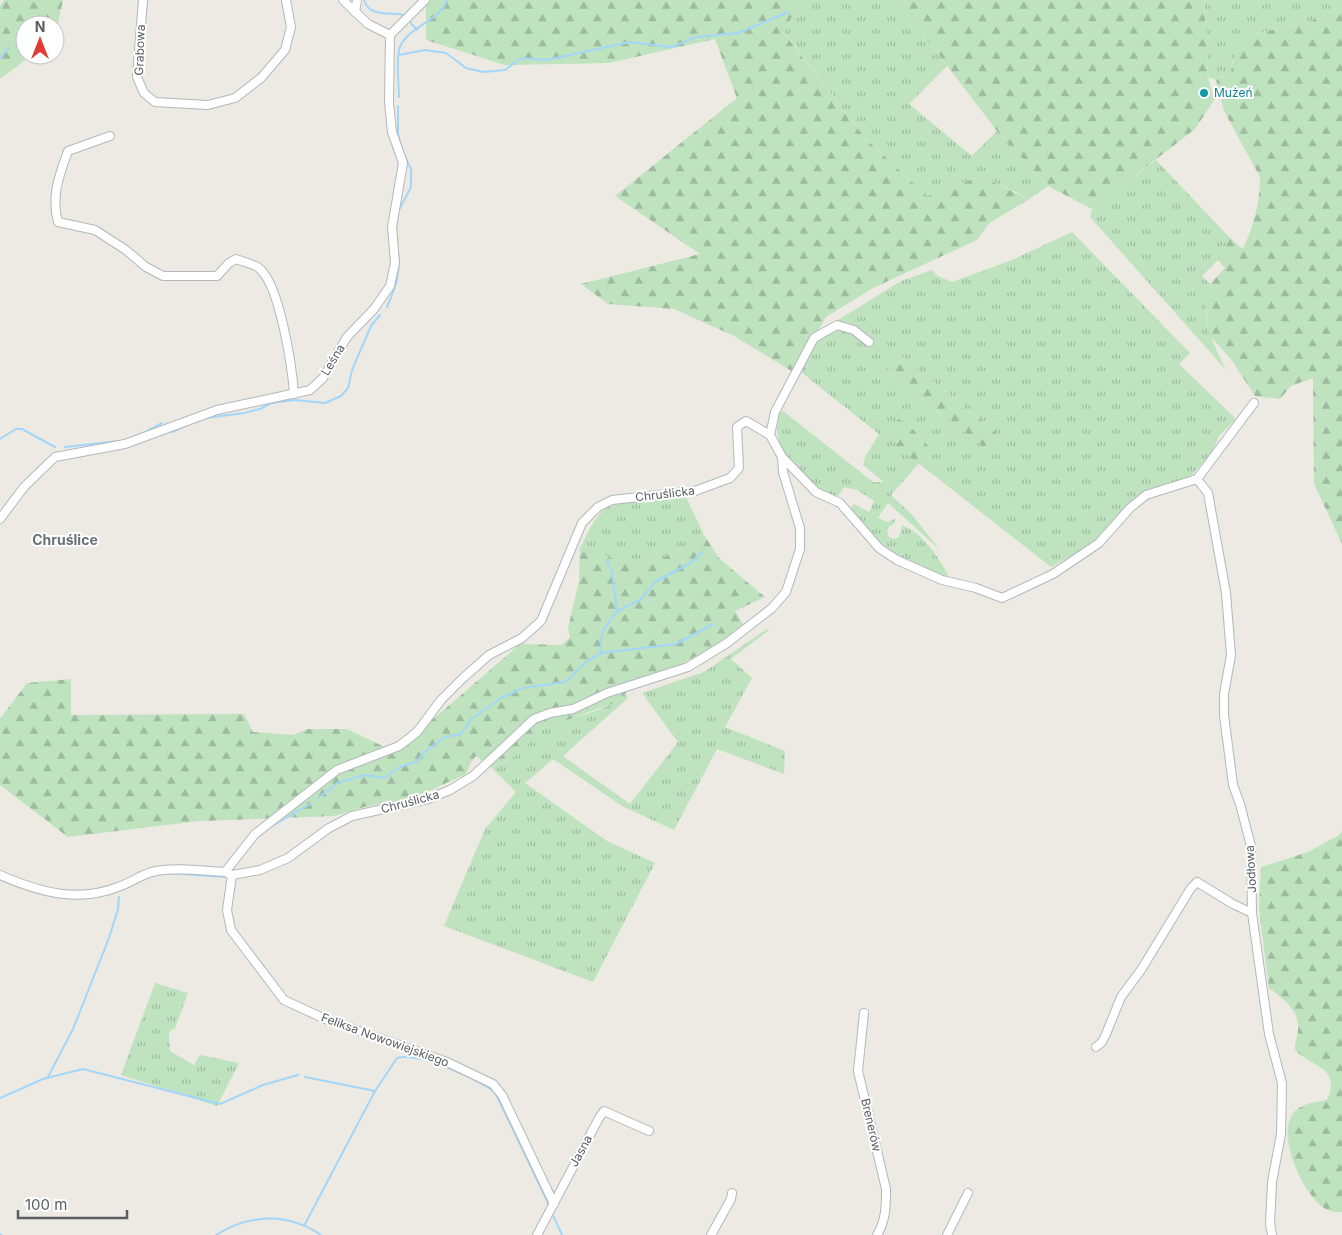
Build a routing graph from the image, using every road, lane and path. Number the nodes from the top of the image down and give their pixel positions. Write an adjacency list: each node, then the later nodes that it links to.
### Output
1 (143, 0): 2 (street, Grabowa)
2 (286, 0)
3 (343, 0): 6 (street)
4 (358, 0): 6 (street)
5 (425, 0): 7 (street)
6 (355, 12): 7 (street)
7 (387, 34): 10 (street, Leśna)
8 (110, 136): 10 (street)
9 (869, 342): 12 (street)
10 (294, 394): 15 (street, Leśna)
11 (1254, 403): 14 (street)
12 (770, 435): 13 (street, Chruślicka); 16 (street, Chruślicka)
13 (782, 457): 14 (street); 16 (street, Chruślicka)
14 (1197, 478): 18 (street, Jodłowa)
15 (0, 519)
16 (228, 873): 17 (street, Chruślicka); 24 (street, Feliksa Nowowiejskiego)
17 (0, 875)
18 (1252, 913): 20 (street); 29 (street, Jodłowa)
19 (864, 1013): 27 (street, Brenerów)
20 (1096, 1047)
21 (649, 1131): 24 (street, Jasna)
22 (732, 1193): 26 (street)
23 (968, 1193): 28 (street)
24 (553, 1207): 25 (street, Jasna)
25 (536, 1235)
26 (711, 1235)
27 (876, 1235)
28 (947, 1235)
29 (1272, 1235)

